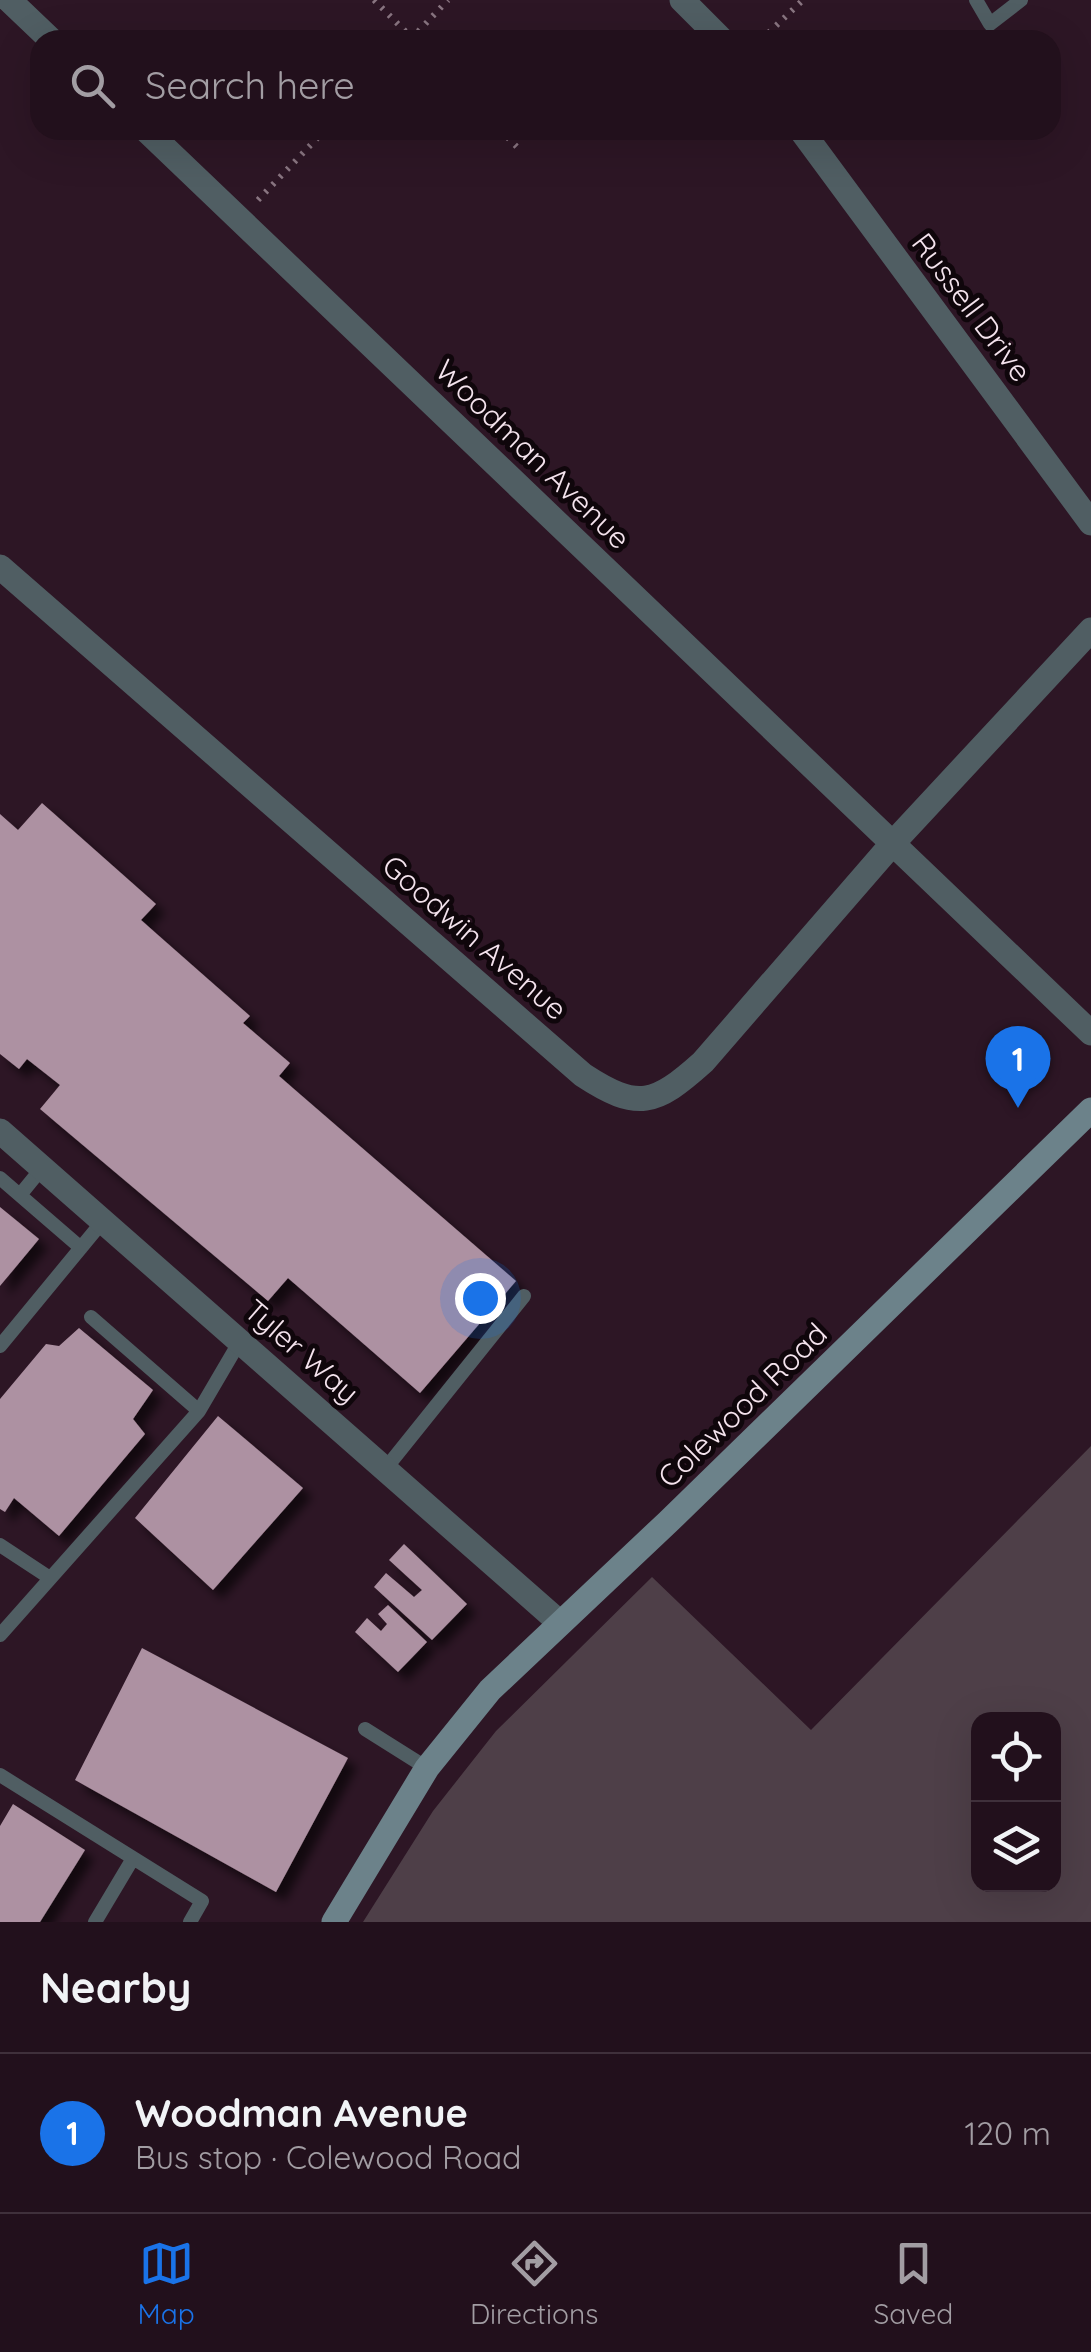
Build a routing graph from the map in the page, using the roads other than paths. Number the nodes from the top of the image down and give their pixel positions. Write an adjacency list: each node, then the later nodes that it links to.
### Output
1 (9, 0): 5 (street)
2 (682, 0): 6 (street)
3 (976, 0): 4 (lane)
4 (1022, 0)
5 (40, 30)
6 (712, 30)
7 (156, 140): 12 (street, Woodman Avenue)
8 (808, 140): 9 (street, Russell Drive)
9 (1091, 523)
10 (0, 567): 12 (street, Goodwin Avenue)
11 (1091, 630): 12 (street)
12 (893, 843): 13 (street, Woodman Avenue)
13 (1091, 1033)
14 (1091, 1110): 29 (main road, Colewood Road)
15 (0, 1130): 16 (street, Tyler Way)
16 (42, 1168): 18 (lane); 19 (street, Tyler Way)
17 (0, 1178): 18 (lane)
18 (20, 1195): 20 (lane)
19 (103, 1221): 20 (lane); 23 (street, Tyler Way)
20 (81, 1248): 24 (lane)
21 (524, 1296): 26 (lane)
22 (91, 1317): 25 (lane)
23 (240, 1341): 25 (lane); 26 (street, Tyler Way)
24 (0, 1346)
25 (198, 1411): 28 (lane)
26 (386, 1468): 29 (street, Tyler Way)
27 (0, 1546): 28 (lane)
28 (50, 1578): 30 (lane)
29 (559, 1622): 32 (main road, Colewood Road)
30 (0, 1635)
31 (365, 1729): 32 (lane)
32 (434, 1758): 37 (main road, Colewood Road)
33 (0, 1776): 34 (lane)
34 (132, 1860): 35 (lane); 36 (lane)
35 (95, 1922)
36 (190, 1922)
37 (334, 1922)

